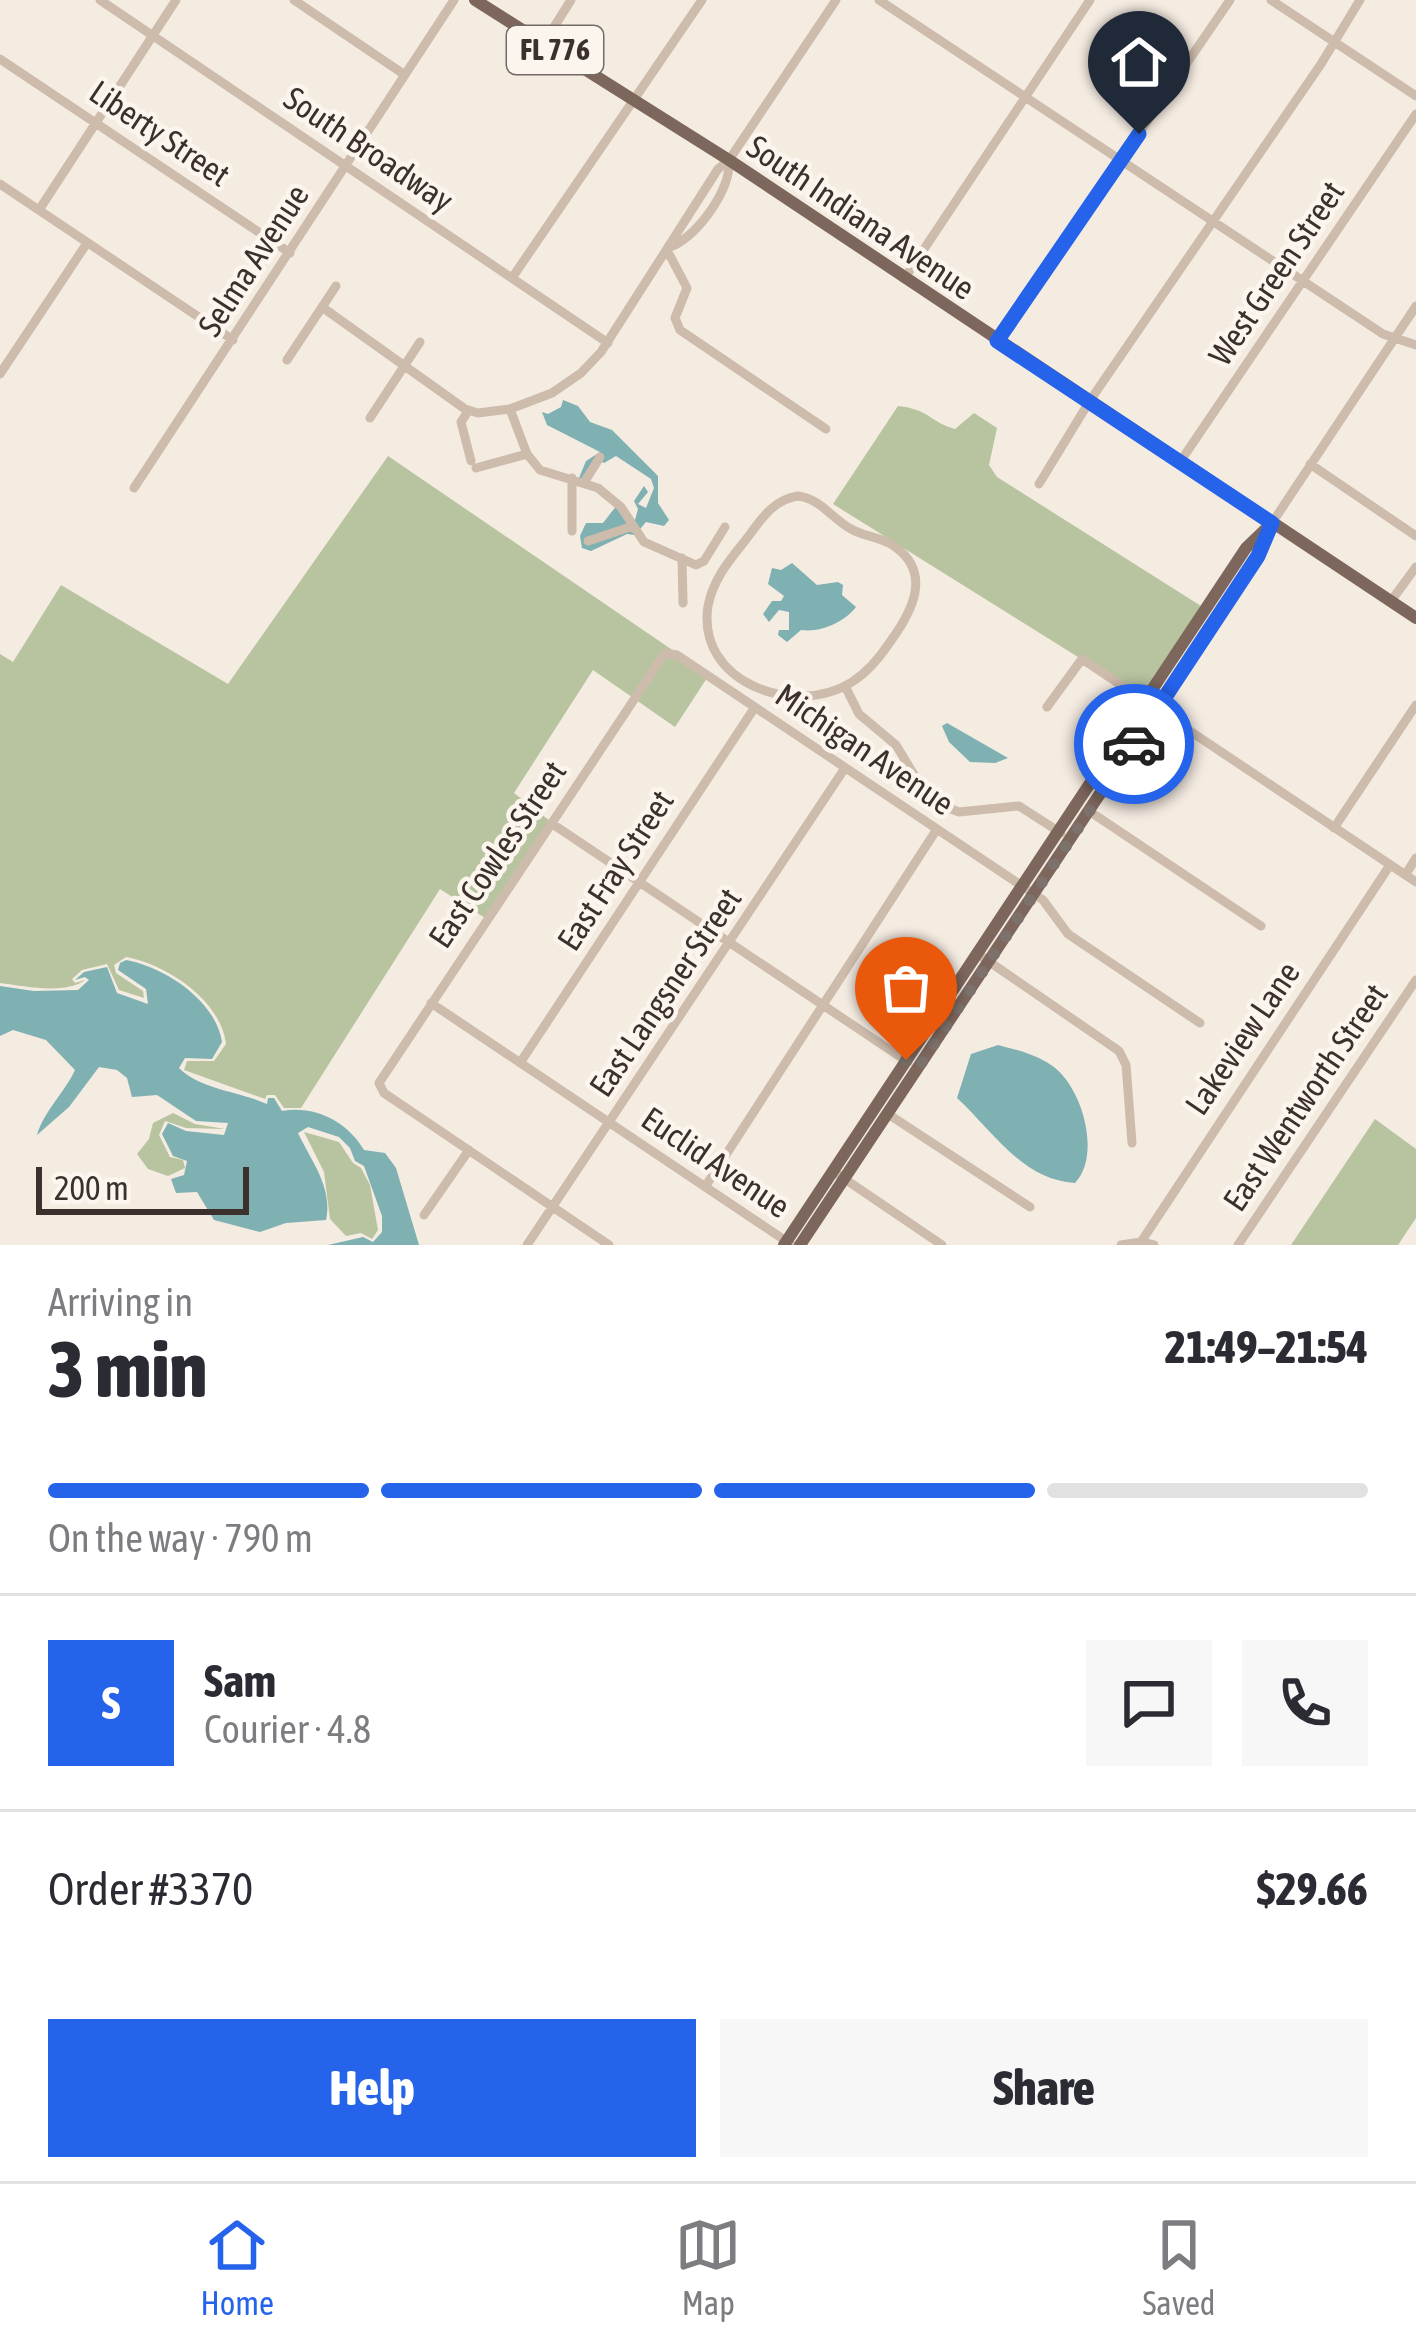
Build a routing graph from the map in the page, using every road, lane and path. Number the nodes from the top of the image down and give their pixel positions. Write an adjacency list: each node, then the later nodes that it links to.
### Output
1 (100, 0): 15 (street, South Broadway)
2 (176, 0): 15 (street)
3 (294, 0): 19 (street)
4 (454, 0): 19 (street, Selma Avenue)
5 (476, 0): 17 (main road, South Indiana Avenue / FL 776)
6 (572, 0): 17 (street)
7 (702, 0): 22 (street)
8 (836, 0): 25 (street)
9 (879, 0): 21 (street)
10 (1069, 0): 14 (street)
11 (1230, 0): 26 (street)
12 (1270, 0): 16 (street)
13 (1360, 0): 16 (street)
14 (1087, 5): 21 (street)
15 (153, 36): 24 (street); 27 (street, South Broadway)
16 (1334, 42): 20 (street); 30 (street)
17 (544, 43): 22 (main road, South Indiana Avenue / FL 776)
18 (0, 59): 24 (street, Liberty Street)
19 (405, 75): 27 (street, Selma Avenue)
20 (1416, 96)
21 (1025, 97): 26 (street); 35 (street)
22 (634, 99): 25 (main road, South Indiana Avenue / FL 776); 34 (street)
23 (1416, 113): 36 (street, West Green Street)
24 (97, 123): 29 (street); 33 (street, Liberty Street)
25 (729, 160): 32 (street); 35 (main road, South Indiana Avenue / FL 776)
26 (1120, 161): 30 (street); 42 (street)
27 (347, 165): 33 (street, Selma Avenue); 34 (street, South Broadway)
28 (0, 184): 29 (street)
29 (39, 210): 31 (street)
30 (1213, 222): 36 (street); 49 (street)
31 (88, 243): 41 (street); 48 (street)
32 (670, 249): 44 (street); 53 (street)
33 (290, 253): 41 (street, Selma Avenue)
34 (512, 278): 44 (street, South Broadway)
35 (904, 279): 42 (main road, South Indiana Avenue / FL 776)
36 (1302, 281): 40 (street); 56 (street, West Green Street)
37 (336, 286): 39 (street)
38 (1416, 306): 40 (street)
39 (322, 307): 46 (street); 47 (street)
40 (1395, 337): 45 (street); 57 (street)
41 (233, 340): 61 (street, Selma Avenue)
42 (997, 341): 49 (main road, South Indiana Avenue / FL 776)
43 (420, 342): 47 (street)
44 (608, 343): 50 (street)
45 (1416, 345)
46 (287, 360)
47 (406, 364): 51 (street); 52 (street)
48 (0, 374)
49 (1089, 402): 56 (main road, South Indiana Avenue / FL 776); 60 (street)
50 (510, 409): 51 (street); 54 (street)
51 (469, 410): 54 (street)
52 (370, 418)
53 (826, 428)
54 (527, 454): 58 (street)
55 (600, 457): 59 (street)
56 (1180, 462): 62 (main road, South Indiana Avenue / FL 776)
57 (1310, 464): 62 (street); 66 (street)
58 (572, 478): 59 (street); 65 (street)
59 (585, 482): 63 (street)
60 (1039, 484)
61 (134, 488)
62 (1272, 523): 70 (main road, FL 776); 75 (main road)
63 (633, 526): 67 (street); 68 (street)
64 (725, 526): 68 (street)
65 (572, 531)
66 (1416, 536)
67 (588, 541)
68 (682, 558): 71 (street)
69 (1416, 567): 70 (street)
70 (1391, 602): 72 (main road, FL 776)
71 (683, 603)
72 (1416, 618)
73 (665, 653): 77 (street, Michigan Avenue); 81 (street, East Cowles Street)
74 (844, 686): 74 (street); 84 (street)
75 (1152, 705): 78 (street); 80 (main road); 82 (street); 84 (main road)
76 (1416, 705): 82 (street)
77 (754, 707): 79 (street, Michigan Avenue); 88 (street, East Fray Street)
78 (1047, 707)
79 (845, 768): 83 (street, Michigan Avenue); 92 (street, East Langsner Street)
80 (1089, 811): 84 (main road); 91 (street)
81 (551, 823): 88 (street); 95 (street, East Cowles Street)
82 (1334, 828): 86 (street)
83 (937, 830): 90 (street, Michigan Avenue); 96 (street)
84 (1064, 835): 90 (main road)
85 (1416, 858): 87 (street)
86 (1390, 865): 87 (street); 110 (street, Lakeview Lane)
87 (1406, 874): 89 (street)
88 (639, 881): 92 (street); 98 (street, East Fray Street)
89 (1416, 882)
90 (1028, 890): 93 (main road); 97 (street, Michigan Avenue)
91 (1262, 926)
92 (731, 941): 96 (street); 101 (street, East Langsner Street)
93 (983, 958): 99 (main road); 102 (street)
94 (1416, 980): 117 (street, East Wentworth Street)
95 (431, 1003): 98 (street, Euclid Avenue); 103 (street, East Cowles Street)
96 (825, 1005): 99 (street); 105 (street)
97 (1200, 1023)
98 (520, 1063): 101 (street, Euclid Avenue)
99 (912, 1064): 100 (main road); 104 (main road)
100 (888, 1114): 104 (main road); 107 (street)
101 (610, 1123): 105 (street, Euclid Avenue); 106 (street, East Langsner Street)
102 (1132, 1143)
103 (469, 1150): 106 (street); 108 (street)
104 (839, 1175): 109 (street); 111 (main road)
105 (705, 1186): 111 (street, Euclid Avenue)
106 (553, 1206): 112 (street, East Langsner Street); 113 (street)
107 (1030, 1208)
108 (424, 1215)
109 (929, 1242): 114 (street)
110 (1141, 1242): 115 (street); 116 (street)
111 (790, 1244)
112 (527, 1245)
113 (609, 1245)
114 (942, 1245)
115 (1121, 1245)
116 (1154, 1245)
117 (1238, 1245)

